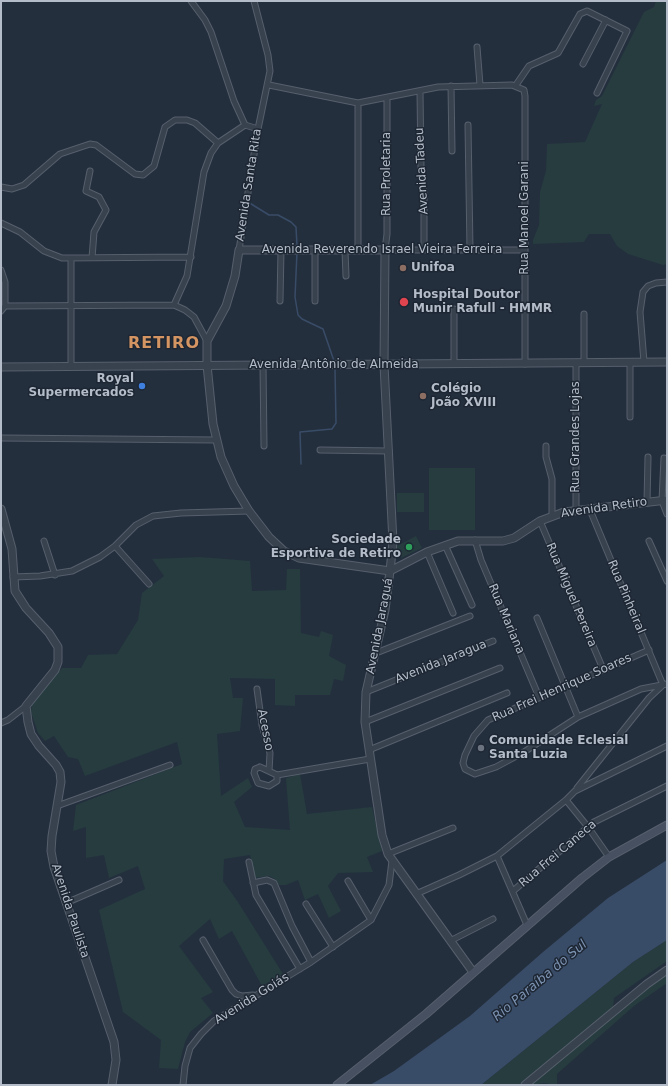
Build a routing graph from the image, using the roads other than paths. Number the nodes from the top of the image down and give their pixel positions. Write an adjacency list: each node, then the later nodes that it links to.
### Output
1 (191, 1): 15 (street)
2 (254, 1): 6 (street, Avenida Santa Rita)
3 (606, 20): 5 (street); 8 (street); 11 (street)
4 (477, 47): 7 (street)
5 (582, 64)
6 (269, 85): 13 (street); 16 (street, Avenida Santa Rita)
7 (480, 85): 8 (street); 9 (street)
8 (516, 85): 29 (street, Rua Manoel Garani)
9 (451, 86): 10 (street); 18 (street)
10 (420, 91): 12 (street); 27 (street, Avenida Tadeu)
11 (597, 93)
12 (388, 98): 13 (street); 26 (street, Rua Proletaria)
13 (358, 103): 25 (street)
14 (468, 124): 28 (street)
15 (245, 125): 16 (street); 17 (street)
16 (258, 129): 22 (street, Avenida Santa Rita)
17 (218, 143): 20 (street); 31 (street)
18 (452, 152)
19 (90, 171): 32 (street)
20 (1, 187)
21 (1, 223): 33 (street)
22 (239, 250): 23 (street, Avenida Reverendo Israel Vieira Ferreira); 45 (street, Avenida Santa Rita)
23 (281, 250): 24 (street, Avenida Reverendo Israel Vieira Ferreira); 37 (street)
24 (315, 250): 30 (street, Avenida Reverendo Israel Vieira Ferreira); 38 (street)
25 (358, 250): 26 (street, Avenida Reverendo Israel Vieira Ferreira); 30 (street, Avenida Reverendo Israel Vieira Ferreira)
26 (385, 250): 27 (street, Avenida Reverendo Israel Vieira Ferreira); 54 (street, Avenida Jaraguá)
27 (424, 250): 28 (street, Avenida Reverendo Israel Vieira Ferreira)
28 (470, 250): 29 (street, Avenida Reverendo Israel Vieira Ferreira)
29 (524, 250): 52 (street, Rua Manoel Garani)
30 (345, 251): 35 (street)
31 (190, 257): 32 (street); 40 (street)
32 (92, 258): 33 (street)
33 (71, 259): 39 (street)
34 (1, 270): 41 (street)
35 (346, 276)
36 (667, 282): 47 (street)
37 (280, 301)
38 (315, 301)
39 (73, 305): 40 (street); 41 (street); 55 (street)
40 (174, 305): 45 (street)
41 (5, 306): 43 (street)
42 (454, 309): 51 (street)
43 (1, 311)
44 (584, 314): 50 (street)
45 (207, 341): 56 (street, Avenida Santa Rita)
46 (630, 362): 47 (street, Avenida Antônio de Almeida); 50 (street, Avenida Antônio de Almeida); 58 (street)
47 (644, 362): 48 (street, Avenida Antônio de Almeida)
48 (667, 362)
49 (576, 363): 50 (street, Avenida Antônio de Almeida); 52 (street, Avenida Antônio de Almeida); 72 (street, Rua Grandes Lojas)
50 (584, 363)
51 (454, 364): 52 (street, Avenida Antônio de Almeida); 54 (street, Avenida Antônio de Almeida)
52 (525, 364)
53 (263, 365): 54 (street, Avenida Antônio de Almeida); 56 (street, Avenida Antônio de Almeida); 61 (street)
54 (384, 365): 64 (street, Avenida Jaraguá)
55 (71, 366): 56 (street, Avenida Antônio de Almeida); 57 (street, Avenida Antônio de Almeida)
56 (207, 366): 60 (street)
57 (1, 367)
58 (630, 416)
59 (1, 438): 60 (street)
60 (215, 440): 71 (street)
61 (264, 446)
62 (546, 446): 74 (street)
63 (320, 450): 64 (street)
64 (389, 451): 82 (street, Avenida Jaraguá)
65 (648, 457): 68 (street)
66 (664, 458): 67 (street)
67 (665, 500): 68 (street, Avenida Retiro); 73 (street)
68 (647, 502): 70 (street, Avenida Retiro)
69 (1, 509): 84 (street)
70 (590, 510): 72 (street, Avenida Retiro); 92 (street, Rua Pinheiral)
71 (249, 511): 80 (street); 82 (street)
72 (576, 511): 74 (street, Avenida Retiro)
73 (667, 514)
74 (552, 516): 75 (street, Avenida Retiro)
75 (540, 521): 76 (street, Avenida Retiro); 95 (street, Rua Miguel Pereira)
76 (475, 540): 79 (street, Avenida Retiro); 101 (street, Rua Mariana)
77 (44, 541): 83 (street)
78 (649, 541): 85 (street)
79 (445, 545): 81 (street, Avenida Retiro); 87 (street)
80 (115, 546): 83 (street); 86 (street)
81 (427, 552): 82 (street, Avenida Retiro); 88 (street)
82 (390, 571): 93 (street, Avenida Jaraguá)
83 (55, 575): 84 (street)
84 (13, 577): 102 (street)
85 (667, 580)
86 (149, 584)
87 (472, 606)
88 (453, 613)
89 (470, 616): 93 (street)
90 (537, 618): 97 (street)
91 (493, 641): 99 (street, Avenida Jaragua)
92 (649, 650): 95 (street, Rua Frei Henrique Soares); 96 (street, Rua Pinheiral)
93 (376, 653): 99 (street, Avenida Jaraguá)
94 (500, 668): 104 (street)
95 (603, 669): 97 (street, Rua Frei Henrique Soares)
96 (665, 684): 103 (street, Rua Frei Henrique Soares); 113 (street)
97 (566, 686): 101 (street, Rua Frei Henrique Soares); 103 (street)
98 (257, 689): 110 (street, Acesso)
99 (366, 692): 104 (street, Avenida Jaraguá)
100 (507, 694): 107 (street)
101 (539, 697): 103 (street, Rua Frei Henrique Soares)
102 (26, 706): 105 (street); 115 (street, Avenida Paulista)
103 (578, 717)
104 (365, 722): 107 (street, Avenida Jaraguá)
105 (1, 723)
106 (667, 746): 113 (street)
107 (369, 750): 108 (street, Avenida Jaraguá)
108 (370, 759): 111 (street); 119 (street, Avenida Jaraguá)
109 (170, 766): 115 (street)
110 (270, 771): 111 (street); 111 (street)
111 (277, 775)
112 (667, 786): 117 (street, Rua Frei Caneca)
113 (575, 791): 114 (street)
114 (566, 800): 117 (street); 120 (street)
115 (57, 806): 129 (street, Avenida Paulista)
116 (667, 825): 121 (main road)
117 (588, 827): 121 (street); 127 (street, Rua Frei Caneca)
118 (453, 828): 119 (street)
119 (388, 854): 122 (street, Avenida Jaraguá)
120 (497, 856): 127 (street); 128 (street)
121 (609, 857): 133 (main road)
122 (392, 861): 128 (street, Avenida Jaraguá); 132 (street, Avenida Goiás)
123 (249, 862): 126 (street)
124 (119, 880): 129 (street)
125 (348, 881): 132 (street)
126 (252, 883): 137 (street); 138 (street)
127 (513, 891): 133 (street)
128 (416, 894): 135 (street, Avenida Jaraguá)
129 (66, 903): 142 (street, Avenida Paulista)
130 (306, 904): 136 (street)
131 (493, 919): 135 (street)
132 (371, 920): 136 (street, Avenida Goiás)
133 (527, 925): 140 (main road)
134 (203, 940): 141 (street)
135 (450, 941): 140 (street, Avenida Jaraguá)
136 (333, 947): 137 (street, Avenida Goiás)
137 (311, 962): 138 (street, Avenida Goiás)
138 (300, 969): 141 (street, Avenida Goiás)
139 (667, 970): 145 (street)
140 (473, 972): 144 (main road)
141 (256, 995): 143 (street, Avenida Goiás)
142 (112, 1085)
143 (183, 1085)
144 (337, 1085)
145 (525, 1085)

